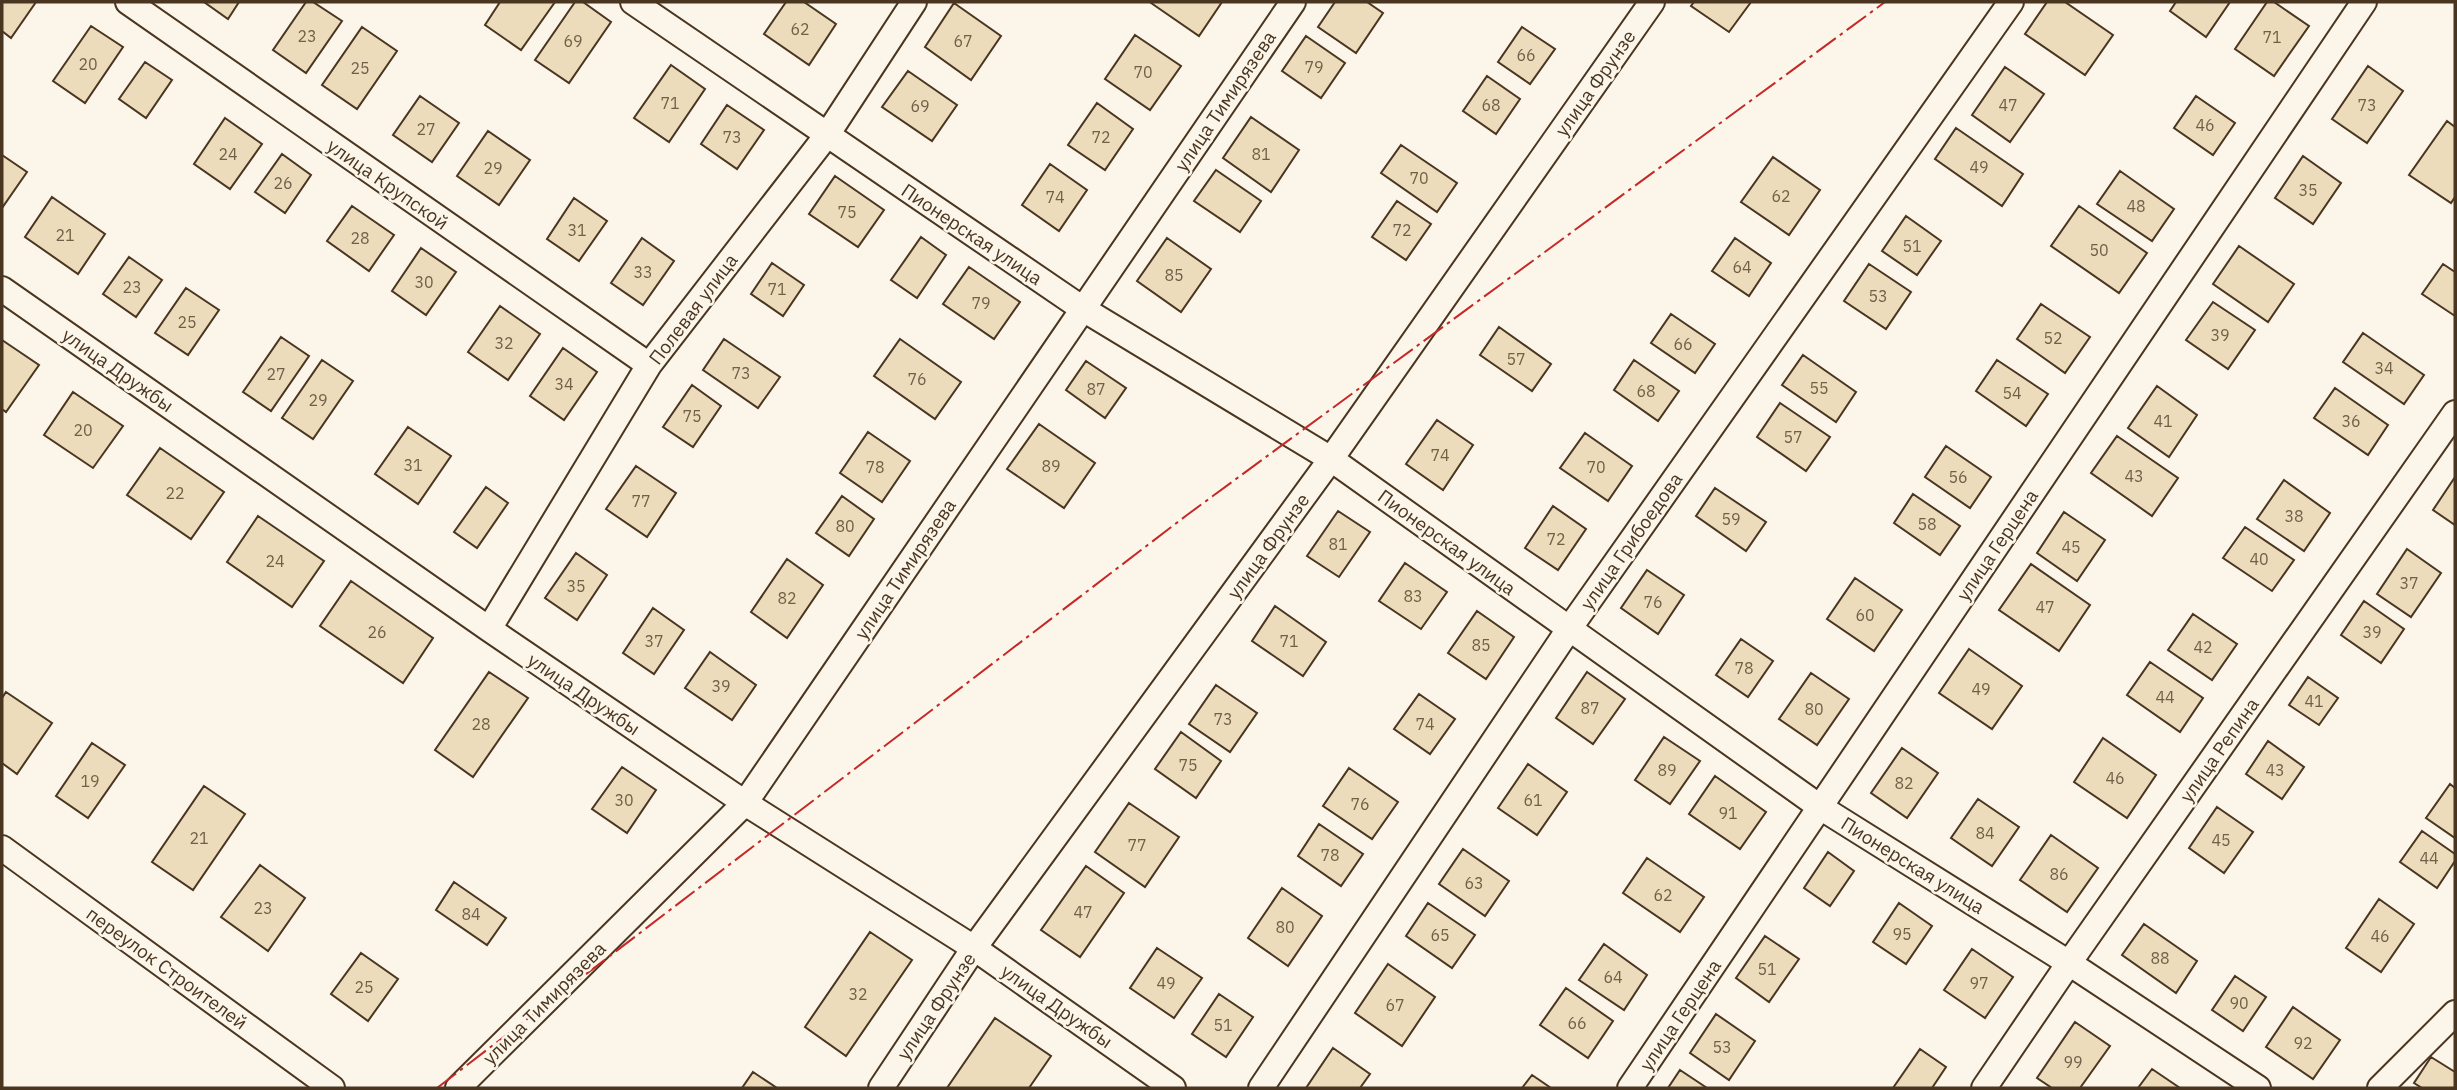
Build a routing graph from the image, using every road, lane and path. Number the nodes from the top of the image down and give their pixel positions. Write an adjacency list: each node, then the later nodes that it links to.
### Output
1 (128, 2): 11 (street, улица Крупской)
2 (633, 2): 8 (street, Пионерская улица)
3 (914, 2): 8 (street, Полевая улица)
4 (1293, 2): 10 (street, улица Тимирязева)
5 (1652, 2): 13 (street, улица Фрунзе)
6 (2011, 2): 15 (street, улица Грибоедова)
7 (2364, 2): 17 (street, улица Герцена)
8 (827, 135): 10 (street, Пионерская улица); 11 (street, Полевая улица)
9 (2, 289): 14 (street, улица Дружбы)
10 (1083, 309): 13 (street, Пионерская улица); 16 (street, улица Тимирязева)
11 (649, 365): 14 (street, Полевая улица)
12 (2455, 413): 20 (street, улица Репина)
13 (1331, 459): 15 (street, Пионерская улица); 19 (street, улица Фрунзе)
14 (489, 629): 16 (street, улица Дружбы)
15 (1569, 629): 17 (street, Пионерская улица); 26 (street, улица Грибоедова)
16 (745, 803): 19 (street, улица Дружбы); 23 (street, улица Тимирязева)
17 (1820, 807): 20 (street, Пионерская улица); 27 (street, улица Герцена)
18 (2, 849): 22 (street, переулок Строителей)
19 (974, 948): 24 (street, улица Фрунзе); 25 (street, улица Дружбы)
20 (2069, 963): 28 (street, улица Репина); 29 (street, Пионерская улица)
21 (2455, 1013): 30 (street)
22 (332, 1088)
23 (458, 1088)
24 (881, 1088)
25 (1172, 1088)
26 (1261, 1088)
27 (1630, 1088)
28 (1984, 1088)
29 (2258, 1088)
30 (2380, 1088)

